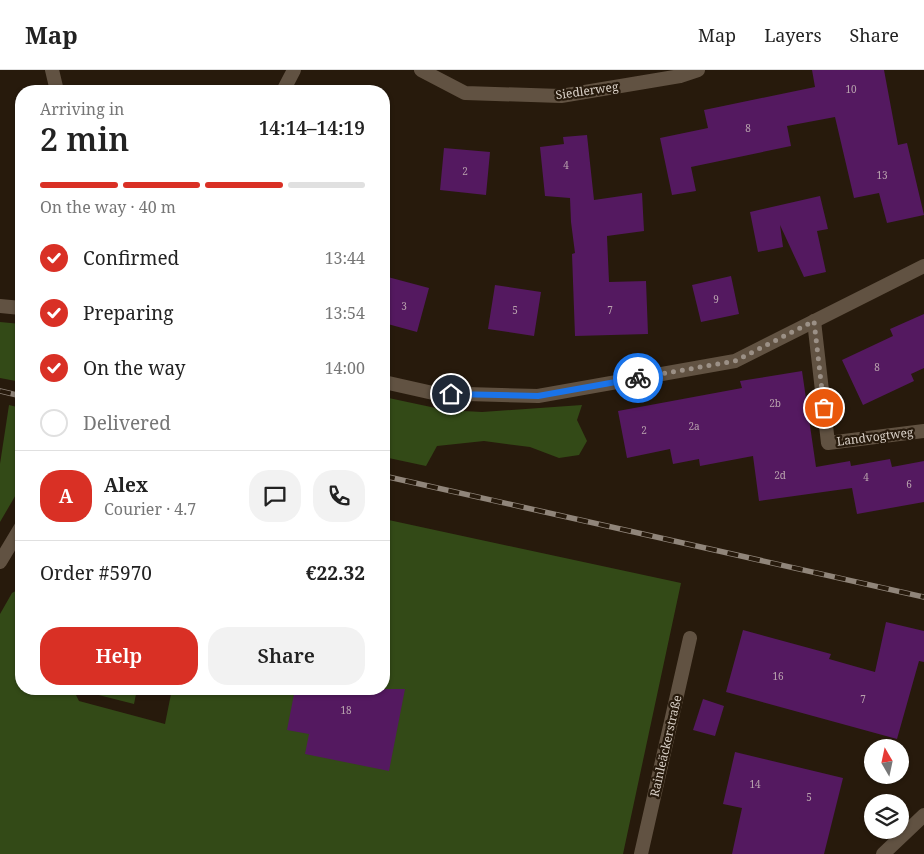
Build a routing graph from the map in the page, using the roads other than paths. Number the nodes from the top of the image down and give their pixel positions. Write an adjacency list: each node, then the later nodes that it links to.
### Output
1 (52, 70): 5 (street)
2 (294, 70): 6 (street)
3 (421, 70): 4 (street, Siedlerweg)
4 (698, 70)
5 (56, 85)
6 (286, 85)
7 (924, 266): 10 (street)
8 (0, 306): 9 (street)
9 (15, 307)
10 (814, 321): 11 (street); 12 (street, Landvogtweg)
11 (390, 383)
12 (924, 431)
13 (15, 536): 14 (street)
14 (1, 558)
15 (690, 638): 17 (street, Rainleäckerstraße)
16 (924, 815): 18 (street)
17 (641, 854)
18 (883, 854)

